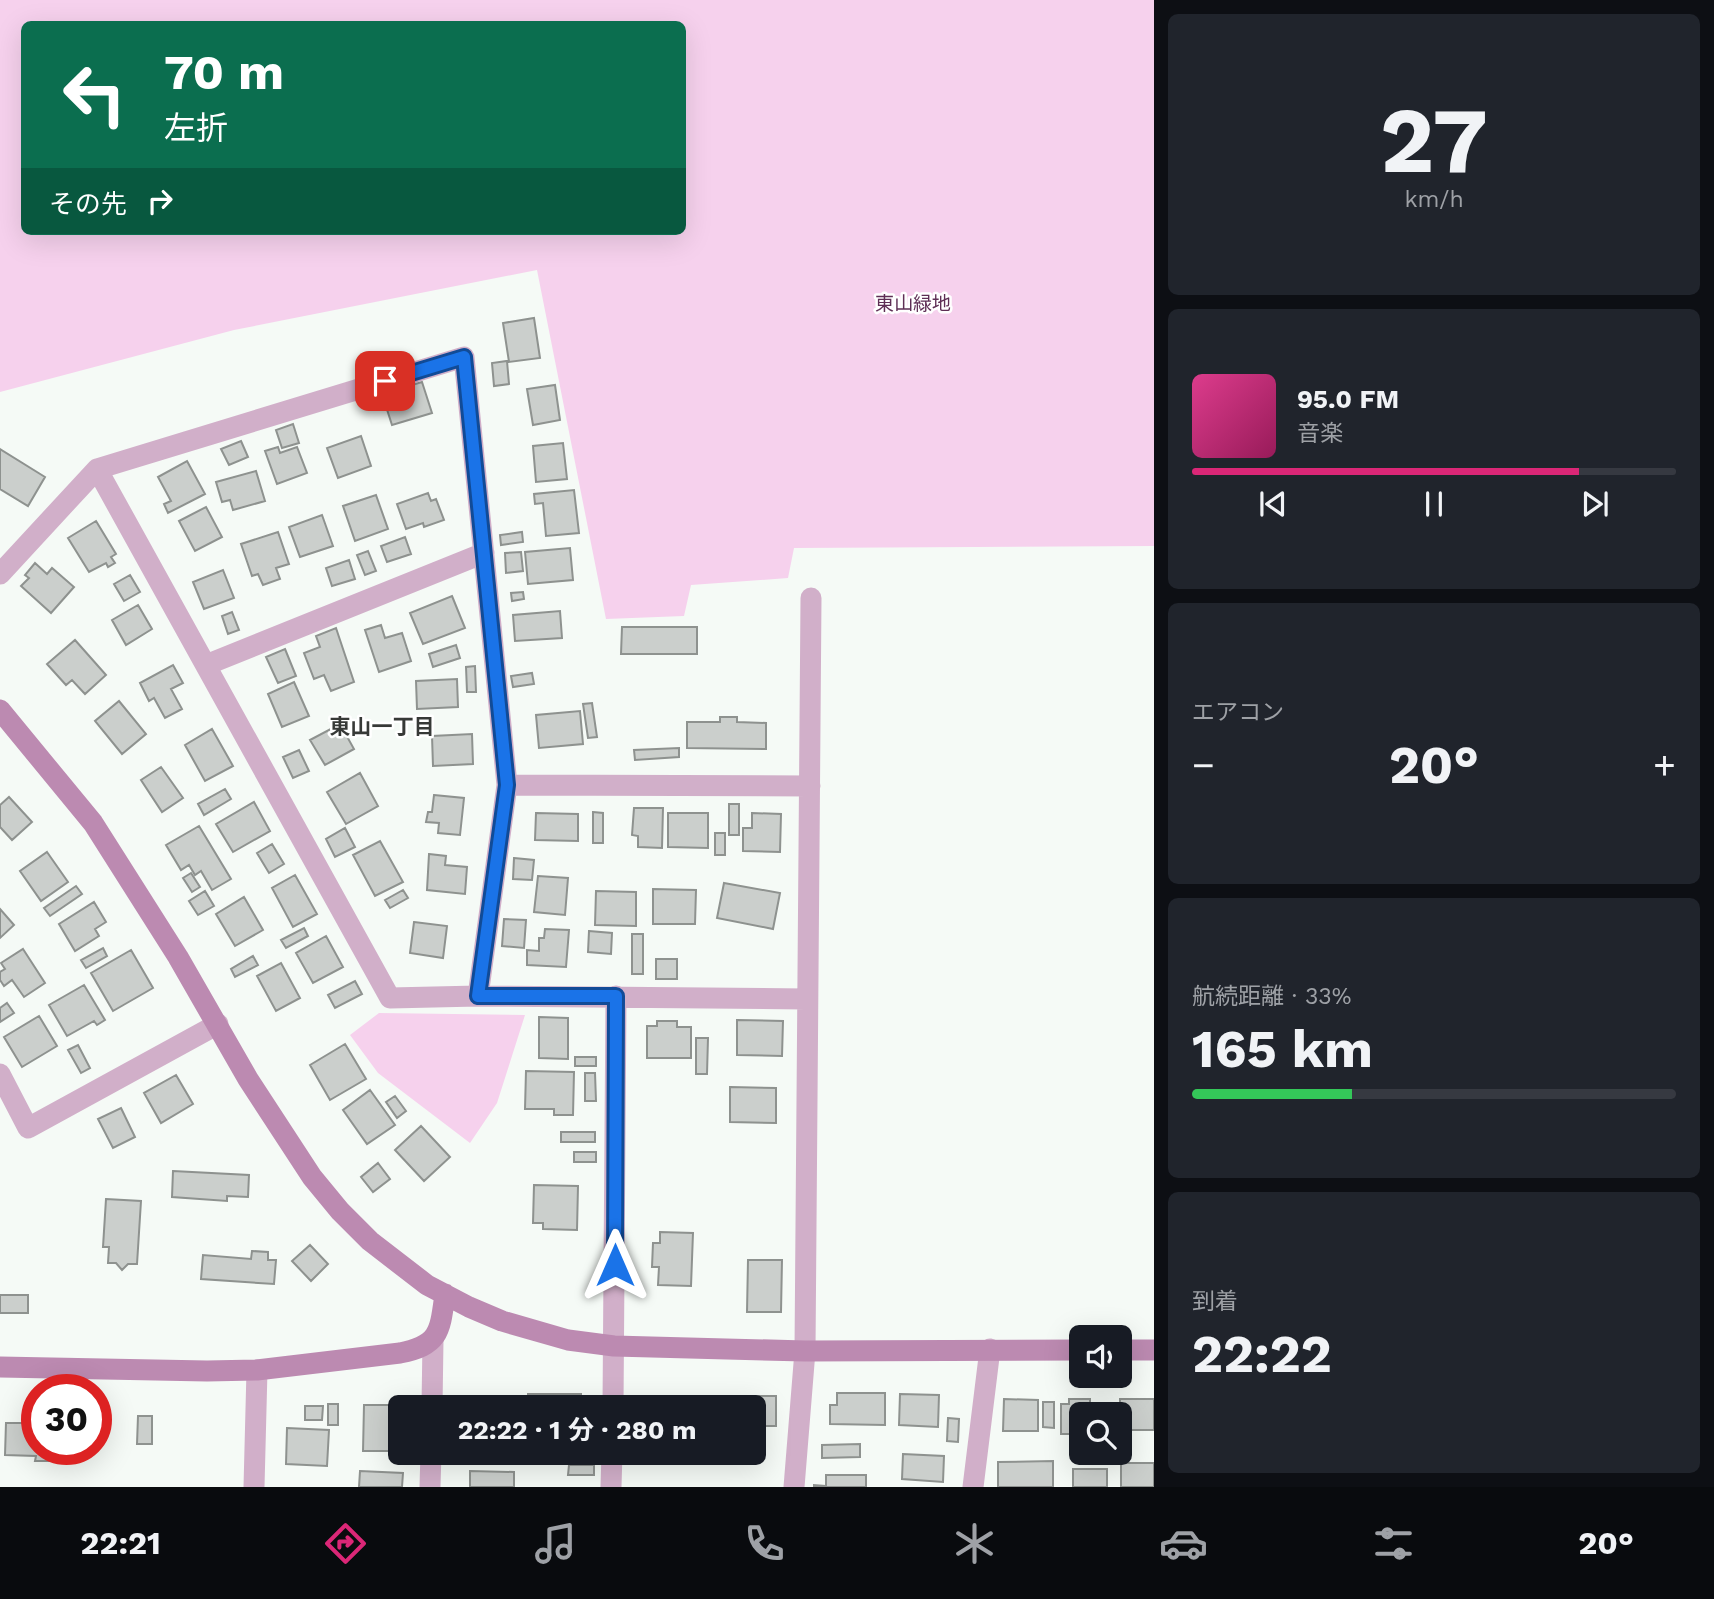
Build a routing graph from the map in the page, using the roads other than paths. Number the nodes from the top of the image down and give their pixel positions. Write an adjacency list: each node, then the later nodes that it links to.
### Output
1 (97, 469): 2 (street); 3 (street); 5 (street)
2 (484, 553): 5 (street); 7 (street)
3 (0, 574)
4 (811, 598): 8 (street)
5 (206, 665): 9 (street)
6 (0, 710): 12 (street)
7 (507, 785): 8 (street); 9 (street)
8 (810, 786): 11 (street)
9 (478, 996): 10 (street)
10 (616, 996): 11 (street); 16 (street)
11 (806, 999): 21 (street)
12 (218, 1024): 13 (street); 14 (street)
13 (0, 1074)
14 (445, 1294): 15 (street); 16 (street)
15 (433, 1340): 23 (street); 24 (street)
16 (614, 1346): 21 (street); 25 (street)
17 (990, 1349): 18 (street); 21 (street); 32 (street)
18 (1069, 1350)
19 (1132, 1350): 20 (street)
20 (1154, 1350)
21 (805, 1351): 31 (street)
22 (0, 1367): 23 (street)
23 (257, 1370): 28 (street)
24 (432, 1395)
25 (613, 1395)
26 (431, 1465): 29 (street)
27 (612, 1465): 30 (street)
28 (254, 1487)
29 (430, 1487)
30 (611, 1487)
31 (794, 1487)
32 (973, 1487)

